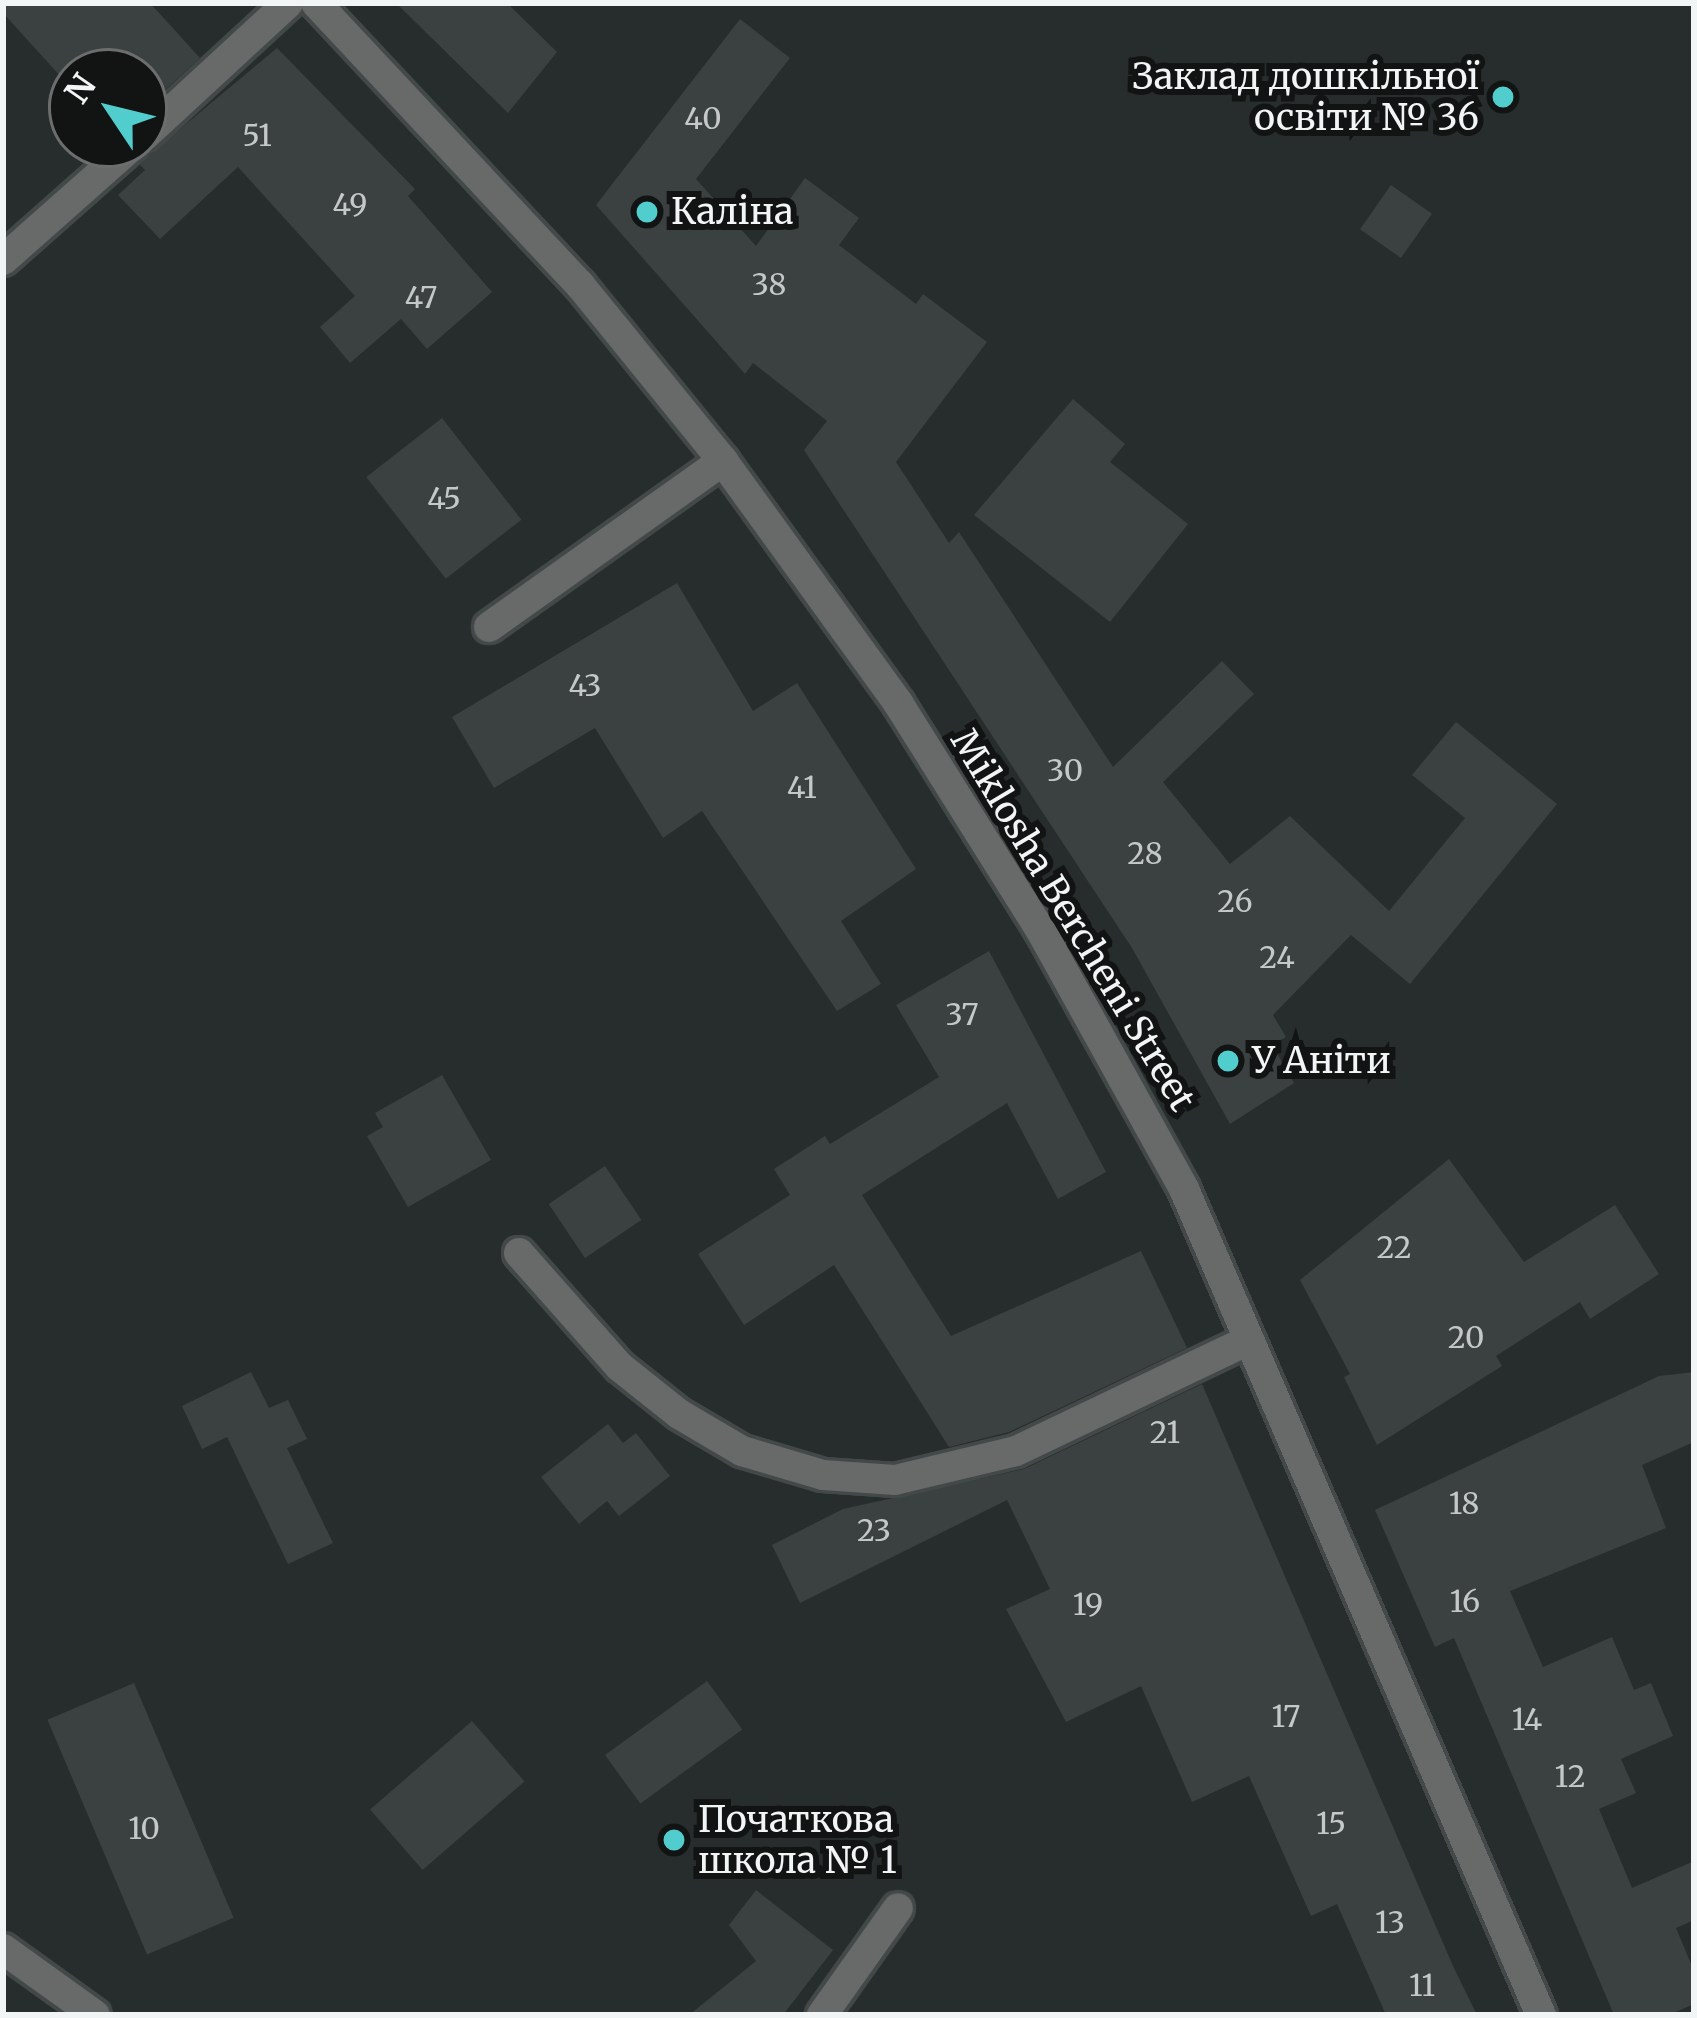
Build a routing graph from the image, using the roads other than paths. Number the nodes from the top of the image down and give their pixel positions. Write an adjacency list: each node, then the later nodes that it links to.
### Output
1 (288, 3): 3 (street)
2 (316, 3): 6 (street, Miklosha Bercheni Street)
3 (168, 114)
4 (107, 168): 5 (street)
5 (3, 260)
6 (723, 460): 7 (street); 9 (street, Miklosha Bercheni Street)
7 (489, 627)
8 (519, 1253): 9 (street)
9 (1249, 1340): 14 (street, Miklosha Bercheni Street)
10 (898, 1908): 13 (street)
11 (3, 1949): 12 (street)
12 (95, 2015)
13 (822, 2015)
14 (1541, 2015)

